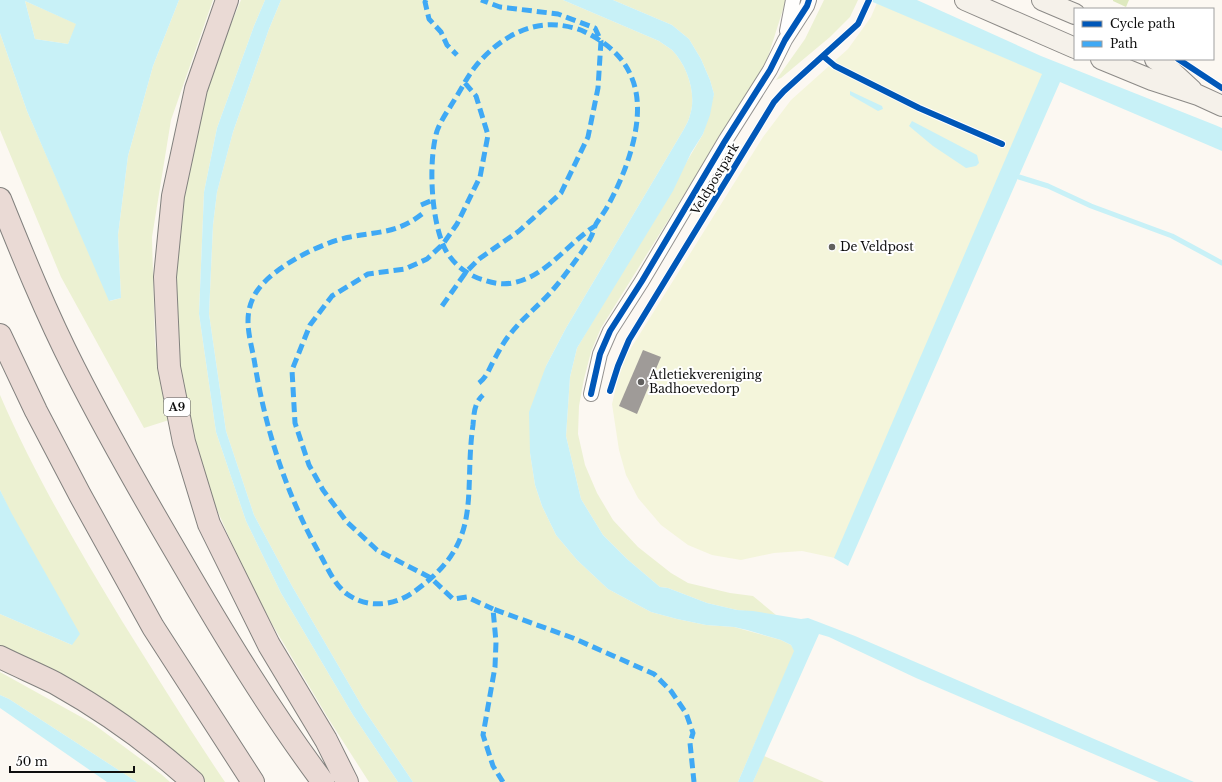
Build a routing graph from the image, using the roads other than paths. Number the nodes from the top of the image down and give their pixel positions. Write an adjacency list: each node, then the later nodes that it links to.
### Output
1 (228, 0): 20 (highway, A9)
2 (793, 0): 7 (street, Veldpostpark)
3 (809, 0): 7 (street, Veldpostpark)
4 (965, 0): 8 (main road)
5 (1042, 0): 6 (main road)
6 (1074, 14)
7 (785, 40): 15 (street, Veldpostpark)
8 (1074, 48)
9 (1103, 60): 11 (main road)
10 (1157, 60): 11 (main road)
11 (1198, 95): 12 (main road)
12 (1222, 106)
13 (0, 199): 19 (highway)
14 (0, 335): 18 (highway)
15 (591, 394)
16 (0, 657): 17 (highway)
17 (194, 782)
18 (253, 782)
19 (323, 782)
20 (347, 782)

